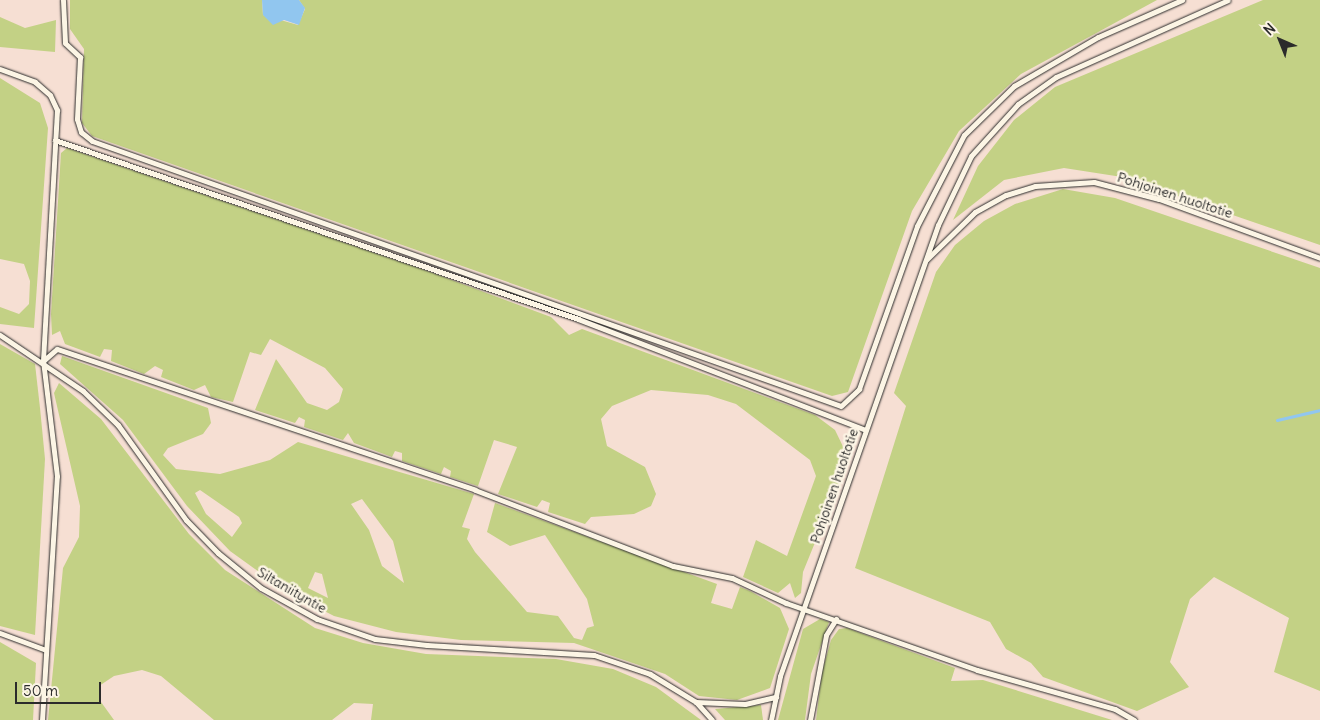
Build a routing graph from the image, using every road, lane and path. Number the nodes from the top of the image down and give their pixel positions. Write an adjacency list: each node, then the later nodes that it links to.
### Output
1 (63, 0): 2 (lane)
2 (1182, 0)
3 (1228, 0): 7 (lane, Pohjoinen huoltotie)
4 (0, 68): 5 (lane)
5 (55, 140): 9 (lane); 10 (lane)
6 (1320, 258): 7 (lane, Pohjoinen huoltotie)
7 (925, 261): 10 (lane, Pohjoinen huoltotie)
8 (0, 335): 9 (lane, Siltaniityntie)
9 (43, 361): 11 (lane); 14 (lane); 16 (lane, Siltaniityntie)
10 (866, 430): 11 (lane, Pohjoinen huoltotie)
11 (803, 608): 12 (lane); 15 (lane, Pohjoinen huoltotie)
12 (836, 619): 20 (lane); 21 (lane)
13 (0, 633): 14 (lane)
14 (46, 650): 17 (lane)
15 (776, 697): 16 (lane); 19 (lane, Pohjoinen huoltotie)
16 (696, 702): 18 (lane, Siltaniityntie)
17 (42, 720)
18 (712, 720)
19 (771, 720)
20 (810, 720)
21 (1134, 720)

